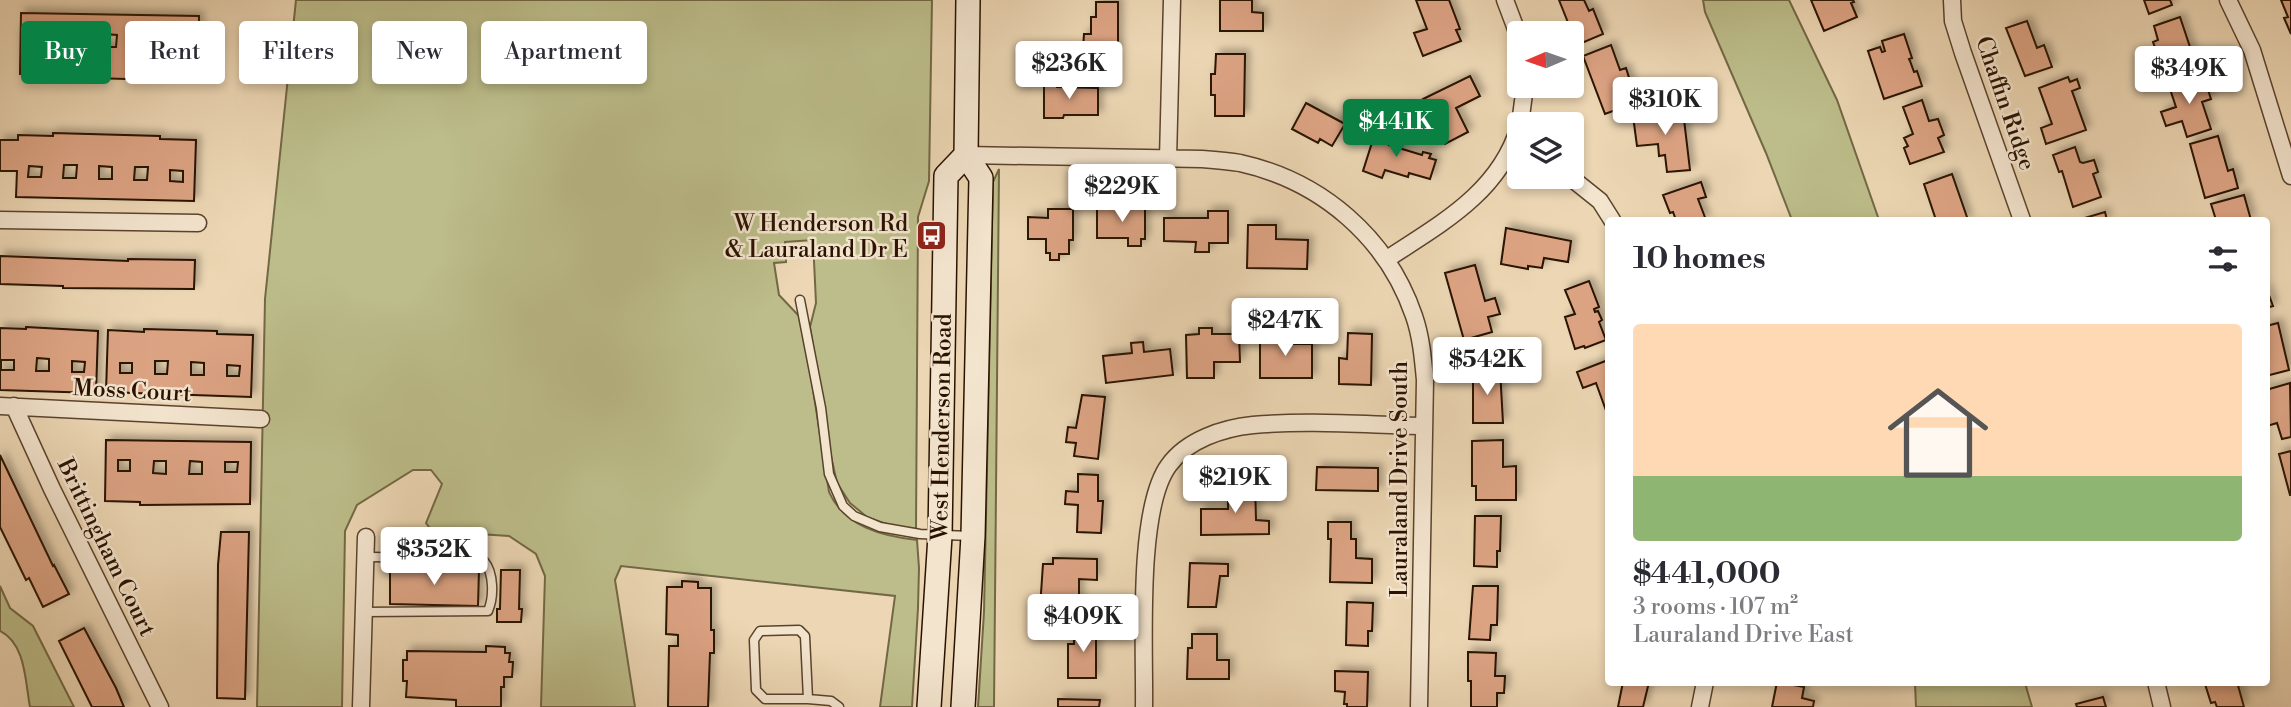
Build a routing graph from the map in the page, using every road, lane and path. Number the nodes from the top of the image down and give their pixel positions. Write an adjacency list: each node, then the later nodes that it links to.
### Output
1 (968, 0): 9 (main road, West Henderson Road)
2 (1172, 0): 10 (street)
3 (1505, 0): 6 (street)
4 (1952, 0): 14 (street, Chaffin Ridge)
5 (2228, 0): 7 (street)
6 (1513, 21)
7 (2284, 121): 11 (street)
8 (1507, 154): 17 (street)
9 (966, 155): 10 (street, Lauraland Drive South); 22 (main road, West Henderson Road); 24 (main road, West Henderson Road)
10 (1168, 159): 17 (street, Lauraland Drive South)
11 (2291, 176)
12 (1584, 186): 13 (street)
13 (1610, 217)
14 (2021, 217)
15 (0, 220): 16 (street)
16 (198, 223)
17 (1387, 259): 21 (street, Lauraland Drive South)
18 (800, 300): 22 (lane)
19 (7, 406): 20 (street, Moss Court); 30 (street, Brittingham Court)
20 (261, 419)
21 (1424, 426): 35 (street); 36 (street, Lauraland Drive South)
22 (940, 536): 24 (lane); 33 (main road, West Henderson Road)
23 (366, 537): 25 (street)
24 (973, 537): 34 (main road, West Henderson Road)
25 (366, 557): 26 (street); 26 (lane)
26 (364, 612): 31 (street)
27 (1704, 686): 37 (street)
28 (2157, 686): 38 (street)
29 (807, 699): 29 (lane); 32 (lane)
30 (160, 707)
31 (361, 707)
32 (839, 707)
33 (929, 707)
34 (964, 707)
35 (1144, 707)
36 (1419, 707)
37 (1700, 707)
38 (2162, 707)

